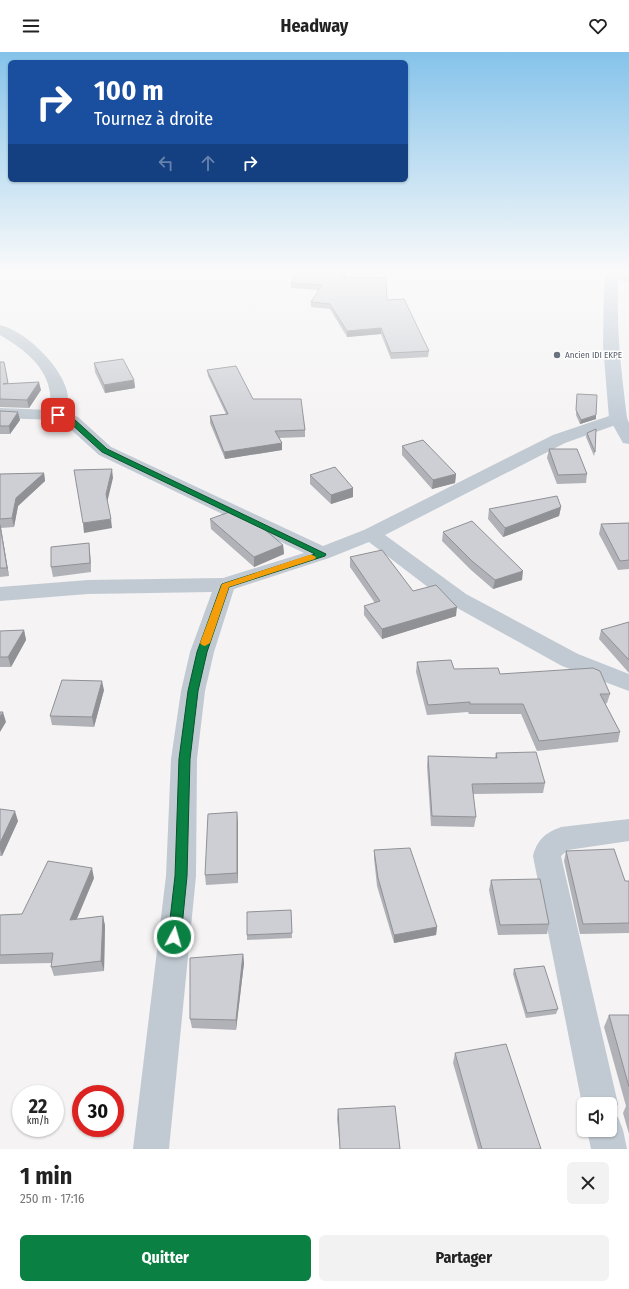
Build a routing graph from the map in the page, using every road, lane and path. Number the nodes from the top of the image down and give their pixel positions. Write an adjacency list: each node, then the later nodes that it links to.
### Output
1 (611, 321): 5 (street)
2 (0, 329): 4 (street)
3 (0, 413): 4 (street)
4 (58, 415): 8 (street)
5 (618, 418): 6 (street); 7 (street)
6 (629, 439)
7 (371, 534): 8 (street); 11 (street)
8 (322, 554): 9 (street)
9 (225, 586): 10 (street); 15 (street)
10 (0, 594)
11 (629, 683)
12 (629, 830): 13 (street)
13 (599, 1097)
14 (606, 1137): 16 (street)
15 (151, 1149)
16 (609, 1149)

